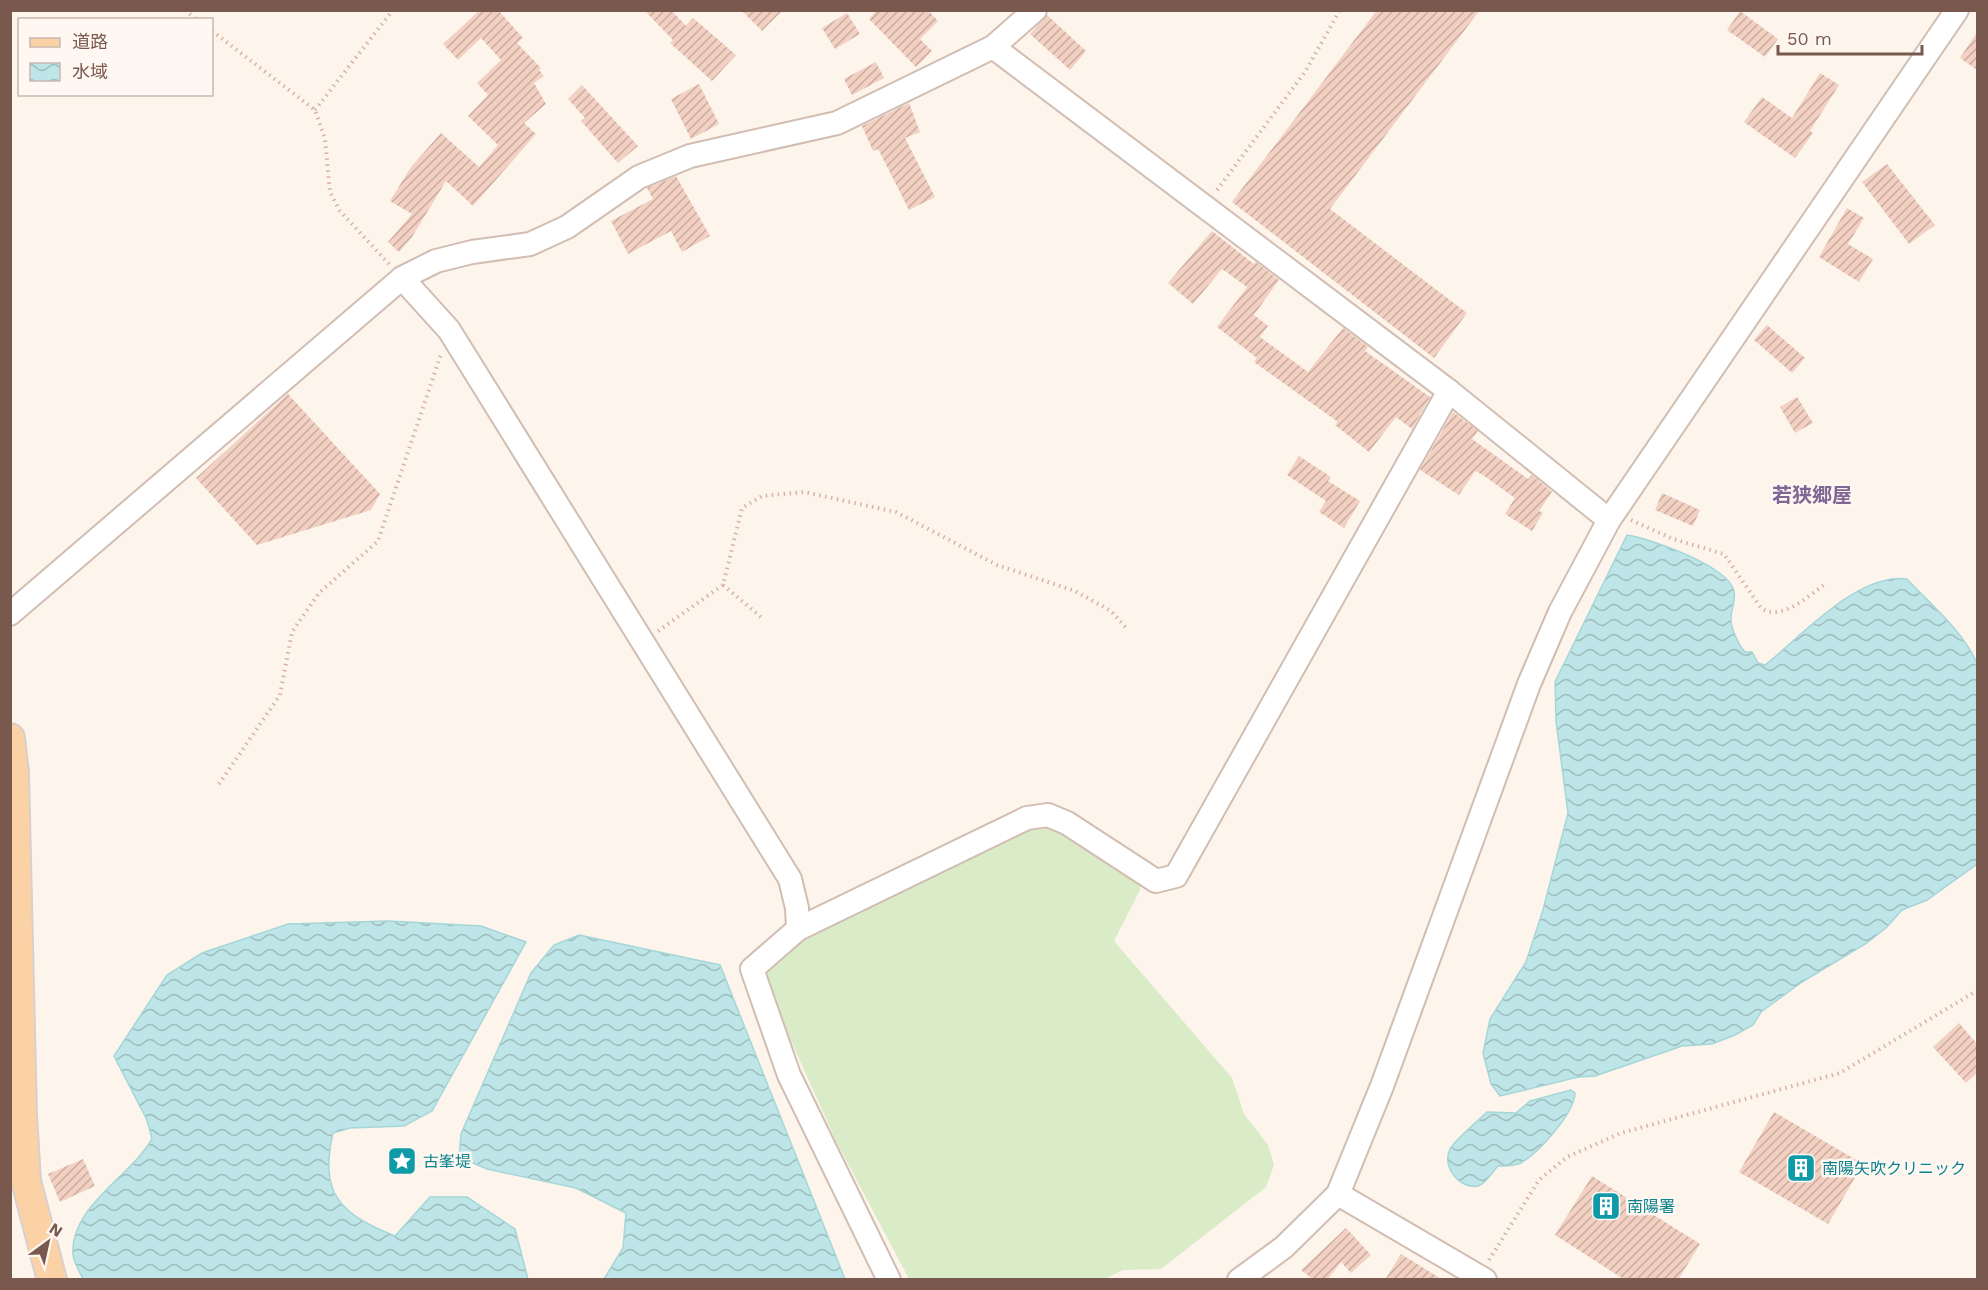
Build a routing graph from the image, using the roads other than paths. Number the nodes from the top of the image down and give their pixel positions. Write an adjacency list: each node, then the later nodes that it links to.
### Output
1 (1035, 10): 3 (street)
2 (1957, 10): 6 (street)
3 (993, 47): 4 (street); 5 (street)
4 (402, 278): 7 (street); 9 (street)
5 (1449, 392): 6 (street); 9 (street)
6 (1612, 515): 11 (street)
7 (10, 614)
8 (10, 738): 10 (main road)
9 (798, 929): 14 (street)
10 (18, 1180): 13 (main road)
11 (1338, 1194): 12 (street); 15 (street)
12 (1482, 1278)
13 (52, 1280)
14 (889, 1280)
15 (1239, 1280)

